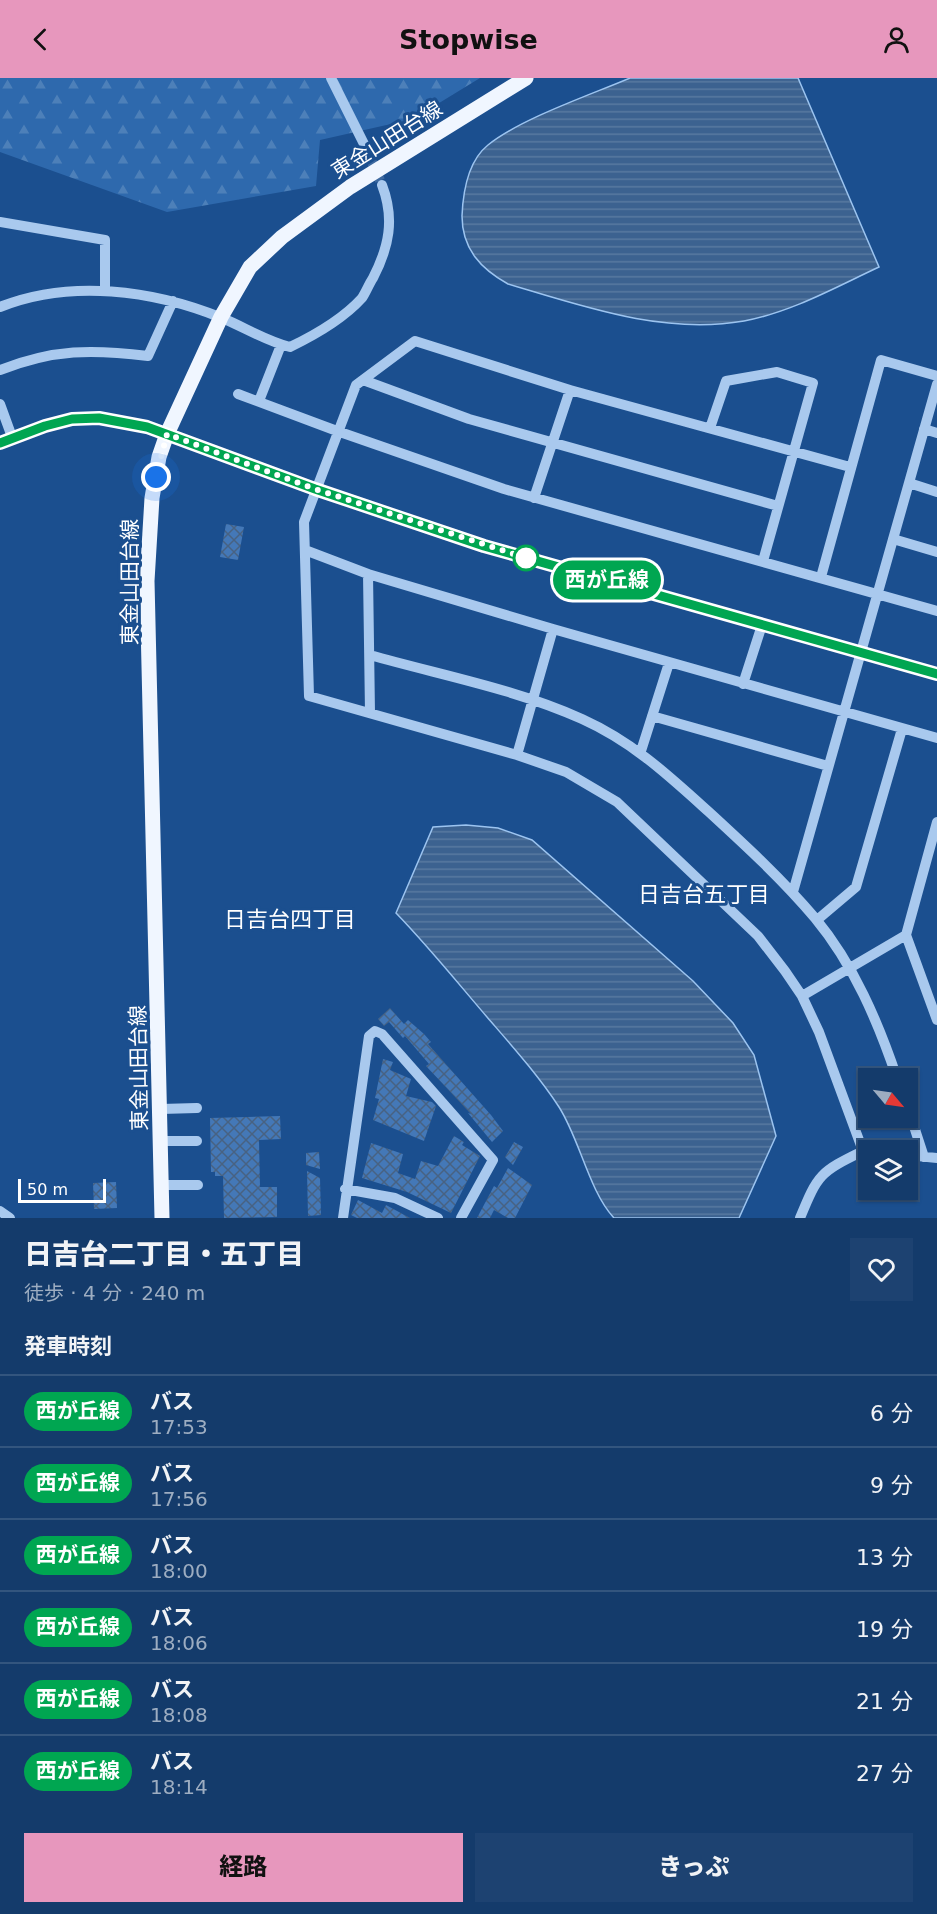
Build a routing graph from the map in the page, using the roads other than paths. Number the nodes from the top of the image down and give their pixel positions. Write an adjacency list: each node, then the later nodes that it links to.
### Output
1 (331, 78): 3 (street)
2 (526, 78): 9 (main road, 東金山田台線)
3 (364, 144)
4 (382, 185): 10 (street)
5 (0, 222): 6 (street)
6 (105, 290): 7 (street); 8 (street)
7 (173, 301): 9 (street); 11 (street)
8 (0, 307)
9 (221, 317): 10 (street); 23 (main road, 東金山田台線)
10 (281, 345): 17 (street)
11 (0, 370)
12 (937, 376): 28 (street)
13 (363, 380): 15 (street); 21 (street); 26 (street)
14 (937, 384): 20 (street)
15 (570, 390): 19 (street); 26 (street)
16 (238, 393): 17 (street)
17 (259, 401): 21 (street)
18 (0, 404): 24 (street)
19 (710, 428): 27 (street); 27 (street)
20 (924, 429): 22 (street); 29 (street)
21 (337, 431): 30 (street); 32 (street)
22 (937, 433)
23 (167, 434): 24 (street); 30 (street); 67 (main road, 東金山田台線)
24 (12, 437): 25 (street)
25 (0, 443)
26 (554, 444): 32 (street); 33 (street)
27 (794, 452): 28 (street); 33 (street)
28 (850, 467): 39 (street)
29 (909, 483): 31 (street); 34 (street)
30 (315, 489): 35 (street); 42 (street)
31 (937, 492)
32 (534, 498): 37 (street)
33 (778, 506): 37 (street)
34 (893, 539): 36 (street); 40 (street)
35 (305, 550): 38 (street); 51 (street)
36 (937, 552)
37 (763, 561): 39 (street)
38 (368, 574): 43 (street); 45 (street)
39 (821, 577): 40 (street)
40 (878, 593): 41 (street); 44 (street)
41 (937, 611)
42 (762, 625): 44 (street); 48 (street)
43 (553, 629): 46 (street); 49 (street)
44 (861, 652): 47 (street); 50 (street)
45 (370, 655): 49 (street); 51 (street)
46 (669, 663): 48 (street); 52 (street)
47 (937, 674)
48 (743, 684): 50 (street)
49 (531, 700): 55 (street); 56 (street)
50 (844, 711): 53 (street); 57 (street)
51 (370, 713): 56 (street)
52 (652, 716): 55 (street); 57 (street)
53 (902, 729): 54 (street); 60 (street)
54 (937, 738)
55 (641, 751): 59 (street)
56 (517, 755): 63 (street)
57 (828, 766): 59 (street)
58 (937, 822): 61 (street)
59 (792, 892): 60 (street)
60 (817, 920): 62 (street)
61 (906, 934): 62 (street); 64 (street)
62 (849, 968): 63 (street); 65 (street)
63 (802, 996): 69 (street)
64 (937, 1020)
65 (893, 1068)
66 (196, 1108): 67 (street)
67 (161, 1109): 70 (main road, 東金山田台線)
68 (915, 1128): 74 (street)
69 (862, 1140)
70 (162, 1141): 71 (street); 76 (main road, 東金山田台線)
71 (197, 1141)
72 (858, 1154): 85 (street)
73 (918, 1156): 74 (street)
74 (924, 1157): 75 (street)
75 (937, 1158)
76 (162, 1185): 77 (street); 81 (main road, 東金山田台線)
77 (198, 1185)
78 (345, 1189): 82 (street); 83 (street); 84 (street)
79 (0, 1211): 80 (street)
80 (10, 1218)
81 (162, 1218)
82 (343, 1218)
83 (438, 1218)
84 (461, 1218)
85 (800, 1218)

